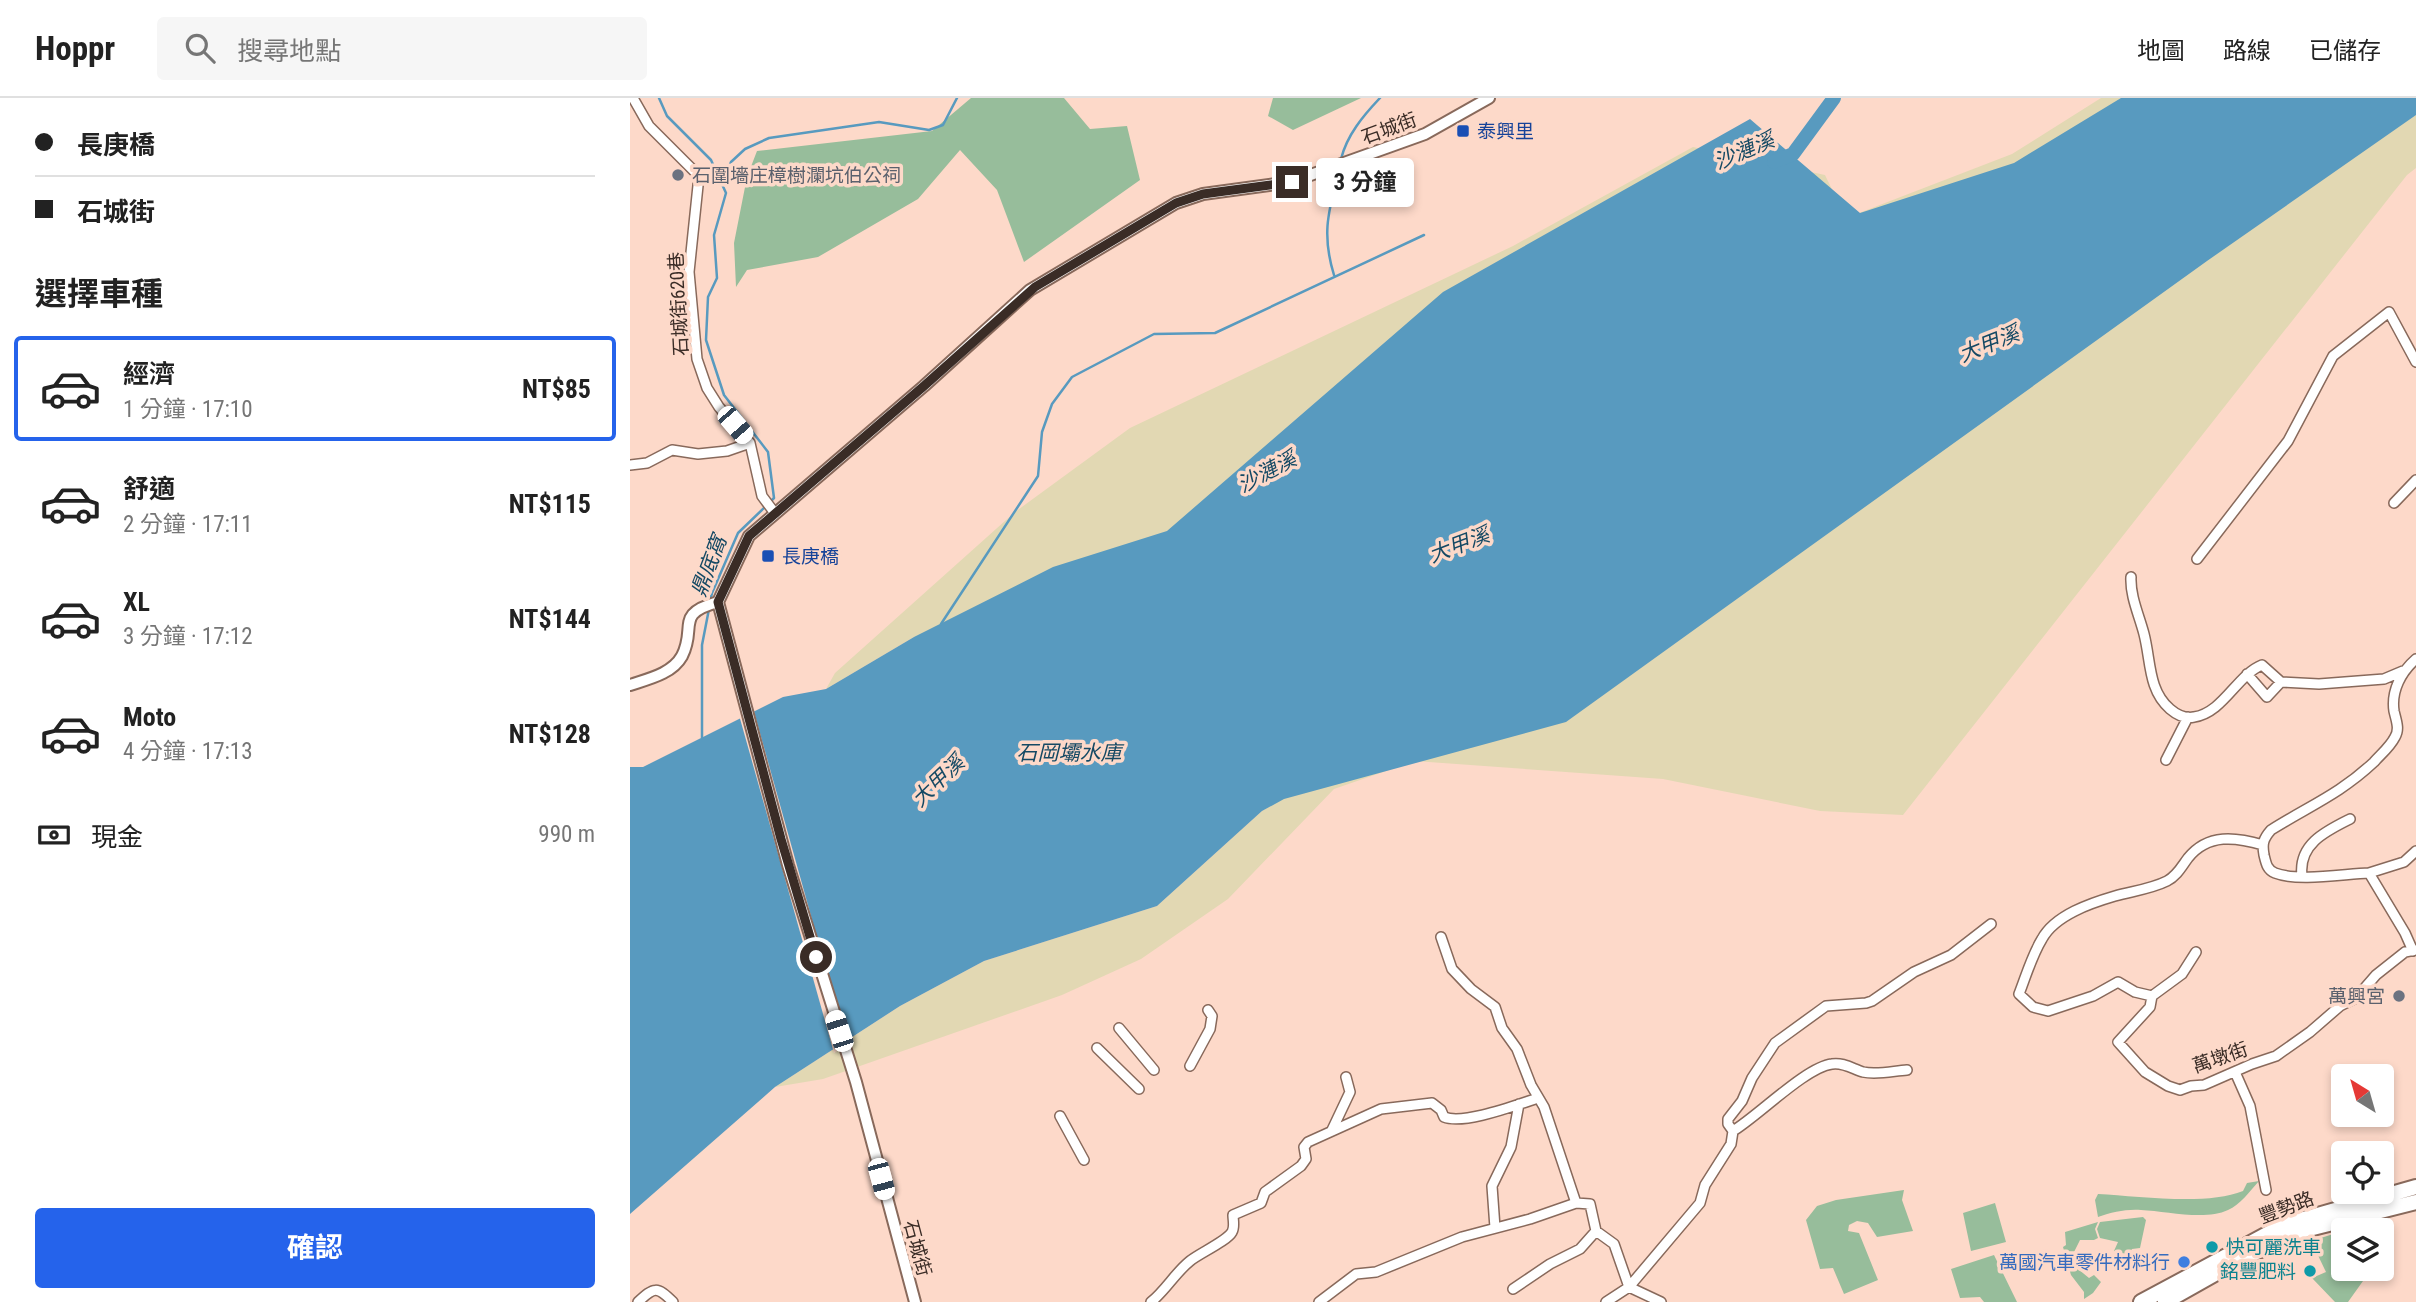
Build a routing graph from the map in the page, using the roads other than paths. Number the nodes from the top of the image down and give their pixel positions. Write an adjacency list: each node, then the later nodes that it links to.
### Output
1 (633, 98): 4 (street, 石城街620巷)
2 (1489, 98): 8 (street, 石城街)
3 (2416, 362): 9 (street)
4 (750, 443): 5 (street); 8 (street, 石城街620巷)
5 (630, 465)
6 (2416, 480): 7 (street)
7 (2394, 503)
8 (770, 507): 11 (street, 石城街)
9 (2197, 559)
10 (2131, 577): 17 (street)
11 (718, 602): 16 (street); 54 (street, 石城街)
12 (2416, 659): 13 (street)
13 (2405, 670): 15 (street); 20 (street)
14 (2247, 674): 15 (street); 15 (street); 17 (street)
15 (2281, 682)
16 (630, 685)
17 (2188, 717): 18 (street)
18 (2166, 760)
19 (2350, 819): 23 (street)
20 (2263, 845): 23 (street); 28 (street)
21 (2416, 851): 22 (street)
22 (2369, 873): 23 (street); 26 (street)
23 (2302, 876)
24 (1991, 924): 42 (street)
25 (1441, 937): 38 (street)
26 (2414, 951): 35 (street, 萬墩街)
27 (2196, 952): 28 (street)
28 (2152, 996): 35 (street, 萬墩街)
29 (1208, 1010): 32 (street)
30 (1119, 1028): 33 (street)
31 (1097, 1048): 37 (street)
32 (1190, 1066)
33 (1154, 1070)
34 (1907, 1070): 42 (street)
35 (2235, 1072): 45 (street)
36 (1346, 1077): 41 (street)
37 (1139, 1089)
38 (1538, 1098): 39 (street); 47 (street)
39 (1519, 1104): 41 (street); 48 (street)
40 (1060, 1116): 43 (street)
41 (1332, 1130): 55 (street)
42 (1733, 1131): 50 (street)
43 (1084, 1160)
44 (2416, 1187): 59 (main road, 豐勢路)
45 (2266, 1190)
46 (2416, 1202): 60 (main road, 豐勢路)
47 (1576, 1203): 48 (street); 49 (street)
48 (1495, 1228): 56 (street)
49 (1596, 1231): 50 (street); 51 (street)
50 (1629, 1287): 57 (street); 58 (street)
51 (1513, 1289)
52 (638, 1302): 53 (street)
53 (673, 1302)
54 (915, 1302)
55 (1151, 1302)
56 (1319, 1302)
57 (1606, 1302)
58 (1661, 1302)
59 (2141, 1302)
60 (2165, 1302)

